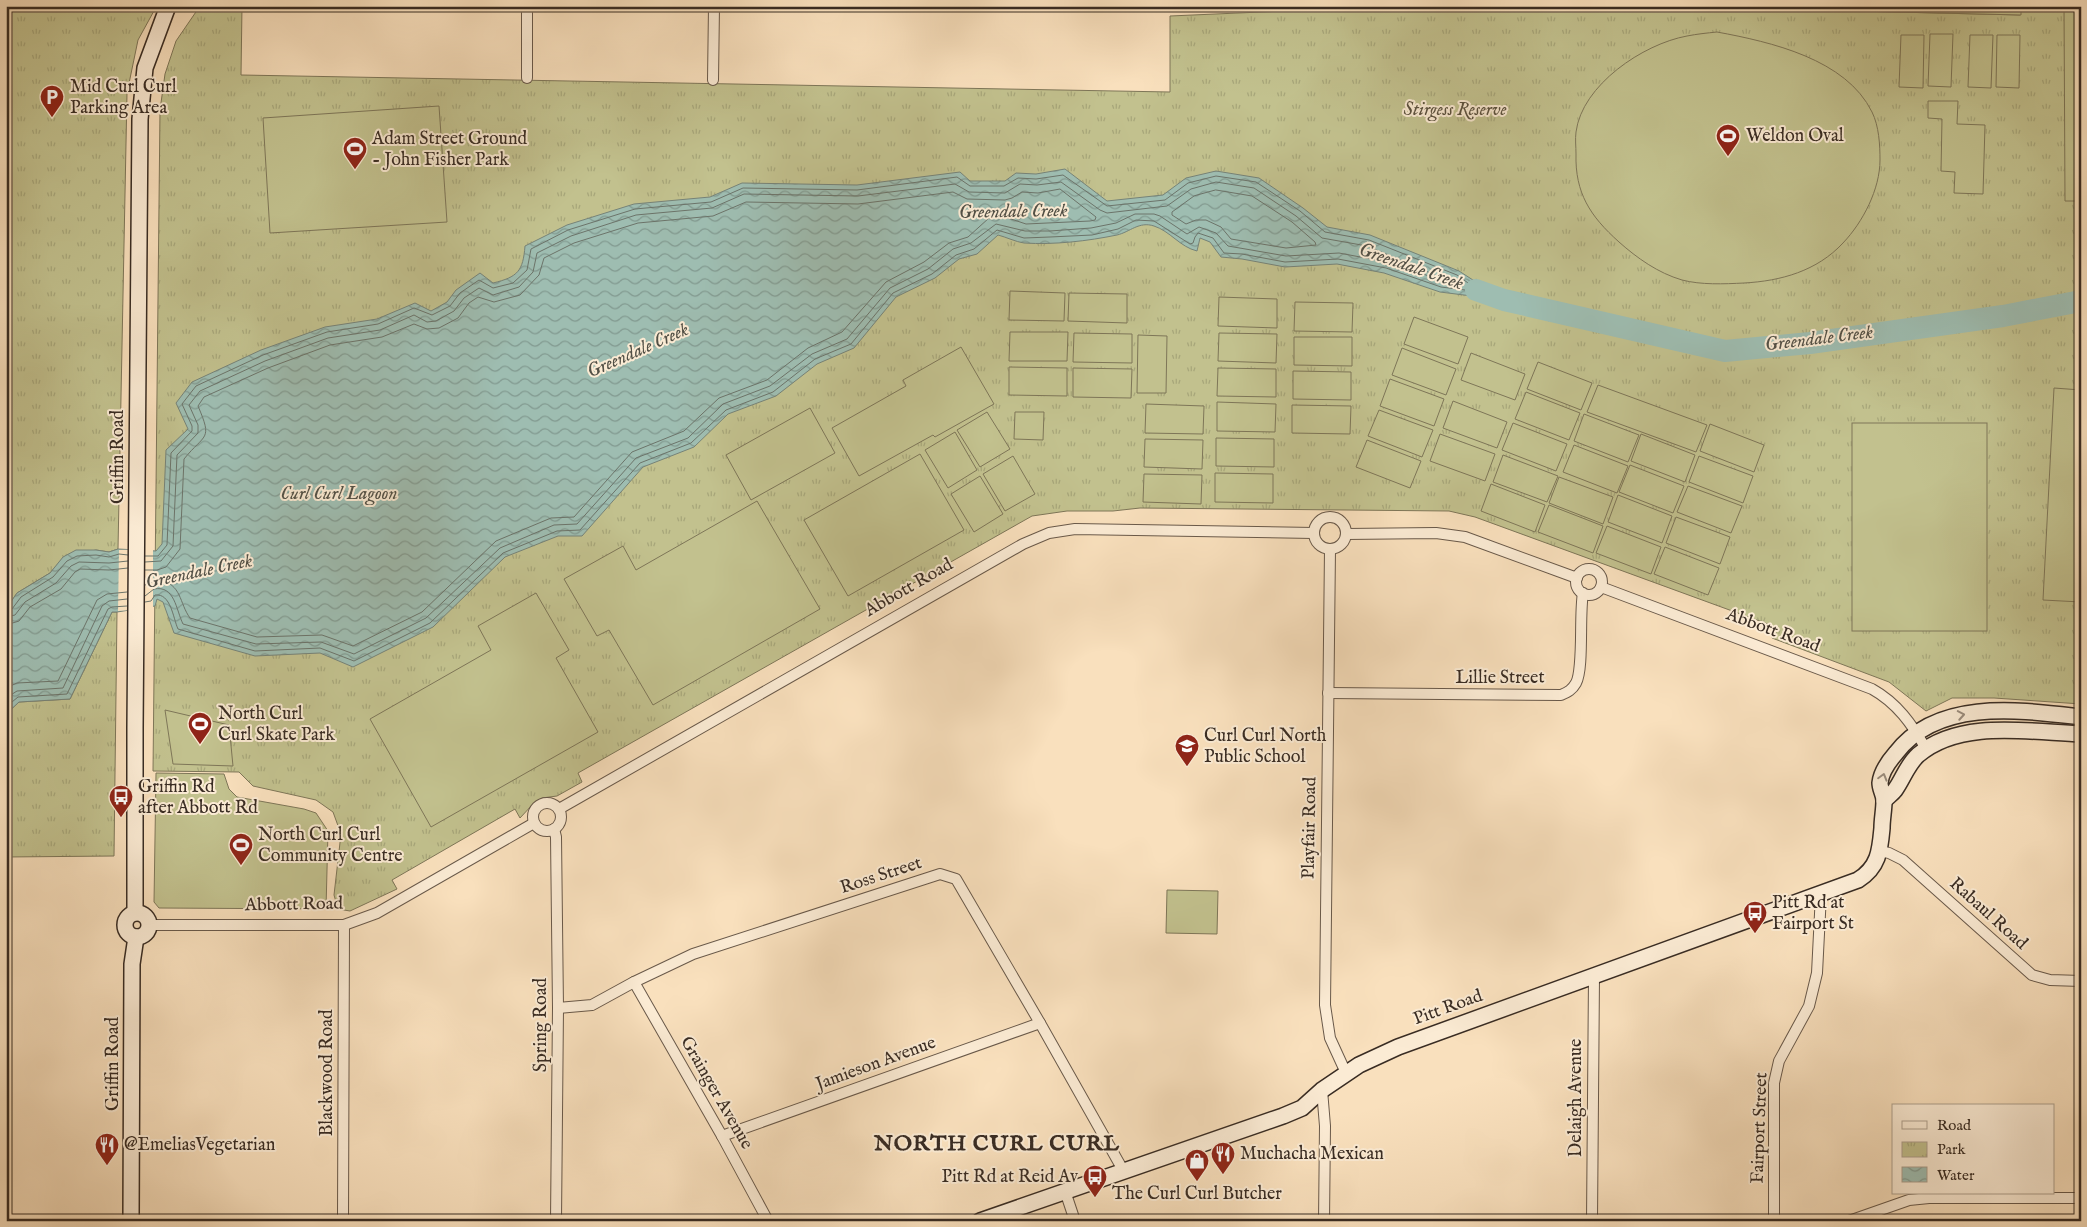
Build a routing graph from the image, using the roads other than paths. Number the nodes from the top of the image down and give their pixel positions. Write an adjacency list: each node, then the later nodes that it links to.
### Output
1 (168, 6): 23 (main road, Griffin Road)
2 (527, 6): 4 (street)
3 (714, 6): 5 (street)
4 (527, 78)
5 (713, 80)
6 (1314, 533): 7 (street); 8 (street); 18 (street, Abbott Road)
7 (1346, 534): 8 (street); 9 (street)
8 (1330, 549): 12 (street, Playfair Road)
9 (1577, 578): 10 (street); 11 (street)
10 (1601, 587): 11 (street); 14 (street, Abbott Road)
11 (1583, 593): 12 (street, Lillie Street)
12 (1328, 693): 32 (street, Playfair Road)
13 (2081, 717): 14 (main road, one-way to 13)
14 (1916, 732): 16 (street, Abbott Road); 17 (main road, Pitt Road, one-way to 14)
15 (2081, 734): 16 (main road)
16 (1926, 749): 17 (main road)
17 (1884, 801): 21 (main road, Pitt Road)
18 (559, 809): 19 (street); 20 (street)
19 (534, 823): 20 (street); 25 (street, Abbott Road)
20 (554, 829): 30 (street, Spring Road)
21 (1880, 852): 22 (main road, Pitt Road); 28 (street, Rabaul Road)
22 (1821, 894): 27 (main road, Pitt Road); 46 (street, Fairport Street)
23 (135, 913): 24 (main road); 26 (main road)
24 (149, 925): 25 (street, Abbott Road); 26 (main road)
25 (344, 925): 39 (street, Blackwood Road)
26 (136, 937): 38 (main road, Griffin Road)
27 (1594, 976): 32 (main road, Pitt Road); 45 (street, Delaigh Avenue)
28 (2081, 981)
29 (634, 982): 30 (street, Ross Street); 31 (street, Ross Street); 34 (street, Grainger Avenue)
30 (558, 1008): 40 (street, Spring Road)
31 (1040, 1023): 34 (street, Jamieson Avenue); 35 (street, Ross Street)
32 (1346, 1073): 33 (main road, Pitt Road)
33 (1322, 1090): 35 (main road, Pitt Road); 44 (street)
34 (722, 1136): 41 (street, Grainger Avenue)
35 (1122, 1170): 36 (main road, Pitt Road)
36 (1064, 1191): 42 (main road, Pitt Road); 43 (street)
37 (2081, 1198): 47 (street)
38 (131, 1221)
39 (343, 1221)
40 (556, 1221)
41 (768, 1221)
42 (980, 1221)
43 (1075, 1221)
44 (1324, 1221)
45 (1592, 1221)
46 (1774, 1221)
47 (1849, 1221)

